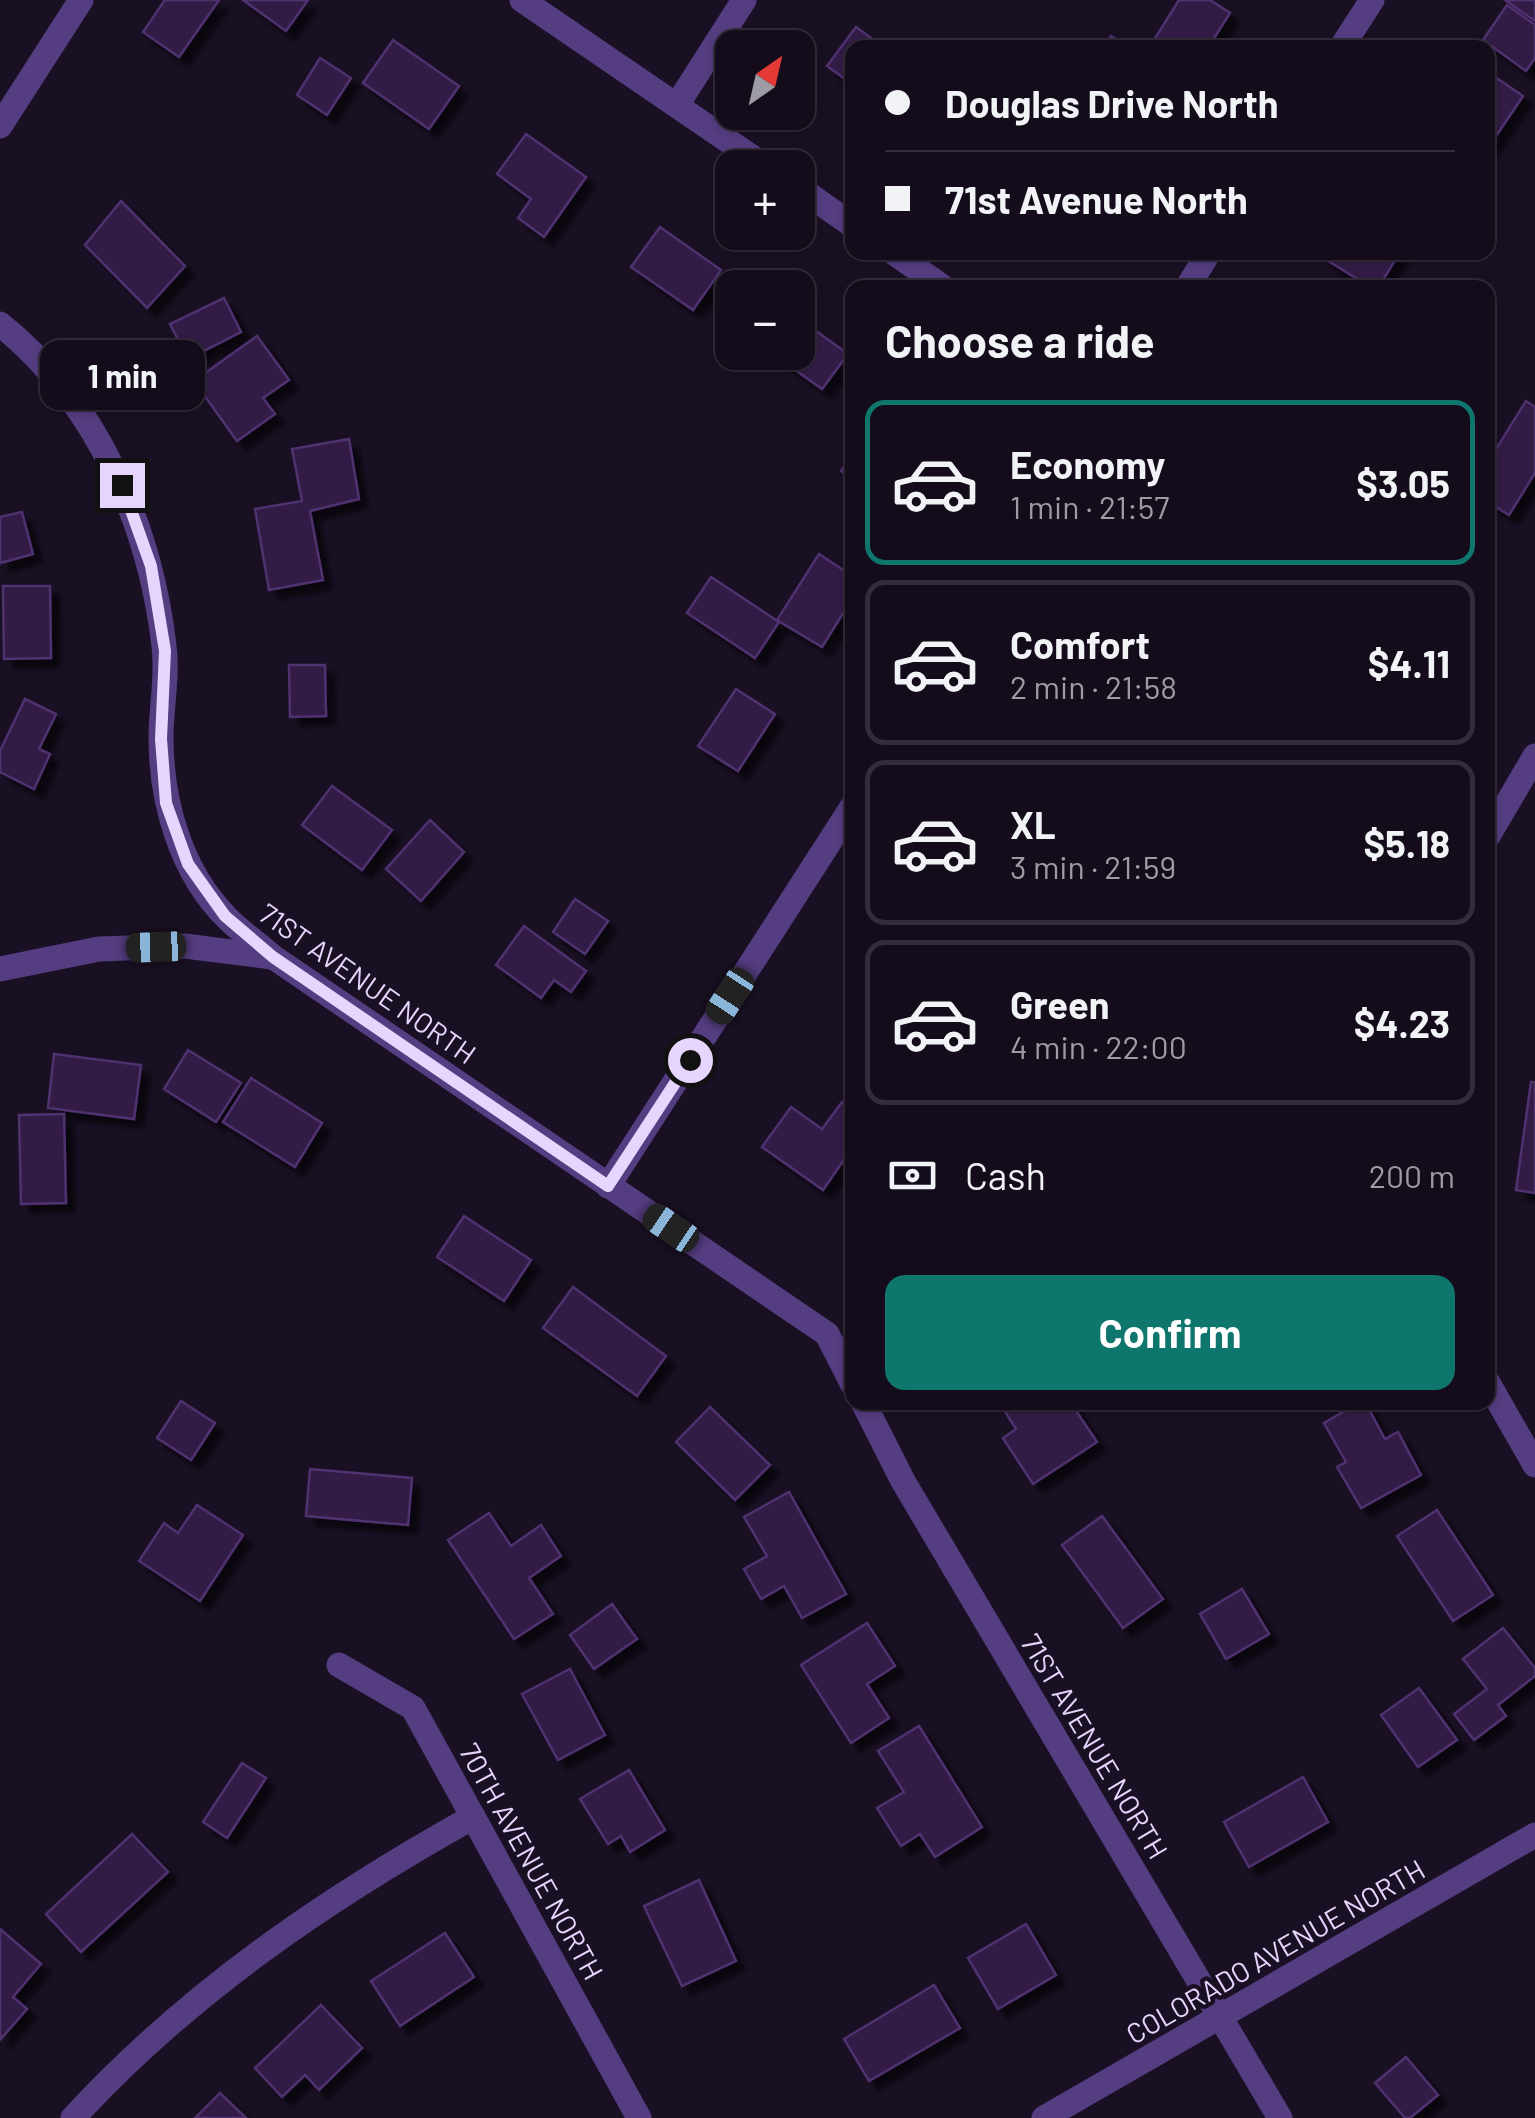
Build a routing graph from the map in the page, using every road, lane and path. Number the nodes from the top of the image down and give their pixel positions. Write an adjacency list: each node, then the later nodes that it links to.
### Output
1 (81, 0): 7 (street)
2 (522, 0): 6 (street)
3 (744, 0): 6 (street)
4 (1372, 0): 5 (street)
5 (1346, 40)
6 (676, 105): 8 (street)
7 (0, 126)
8 (742, 150)
9 (815, 200): 10 (street)
10 (845, 220)
11 (904, 260): 12 (street)
12 (933, 280)
13 (0, 324): 17 (street, 71ST AVENUE NORTH)
14 (1535, 756): 16 (street)
15 (845, 817): 19 (street)
16 (1495, 824)
17 (273, 957): 18 (street); 19 (street, 71ST AVENUE NORTH)
18 (0, 969)
19 (608, 1186): 20 (street, 71ST AVENUE NORTH)
20 (845, 1369)
21 (1495, 1395): 23 (street)
22 (866, 1410): 27 (street, 71ST AVENUE NORTH)
23 (1535, 1465)
24 (339, 1665): 25 (street, 70TH AVENUE NORTH)
25 (473, 1817): 28 (street); 29 (street, 70TH AVENUE NORTH)
26 (1535, 1835): 27 (street, COLORADO AVENUE NORTH)
27 (1220, 2017): 30 (street, COLORADO AVENUE NORTH); 31 (street, 71ST AVENUE NORTH)
28 (73, 2118)
29 (638, 2118)
30 (1044, 2118)
31 (1280, 2118)

